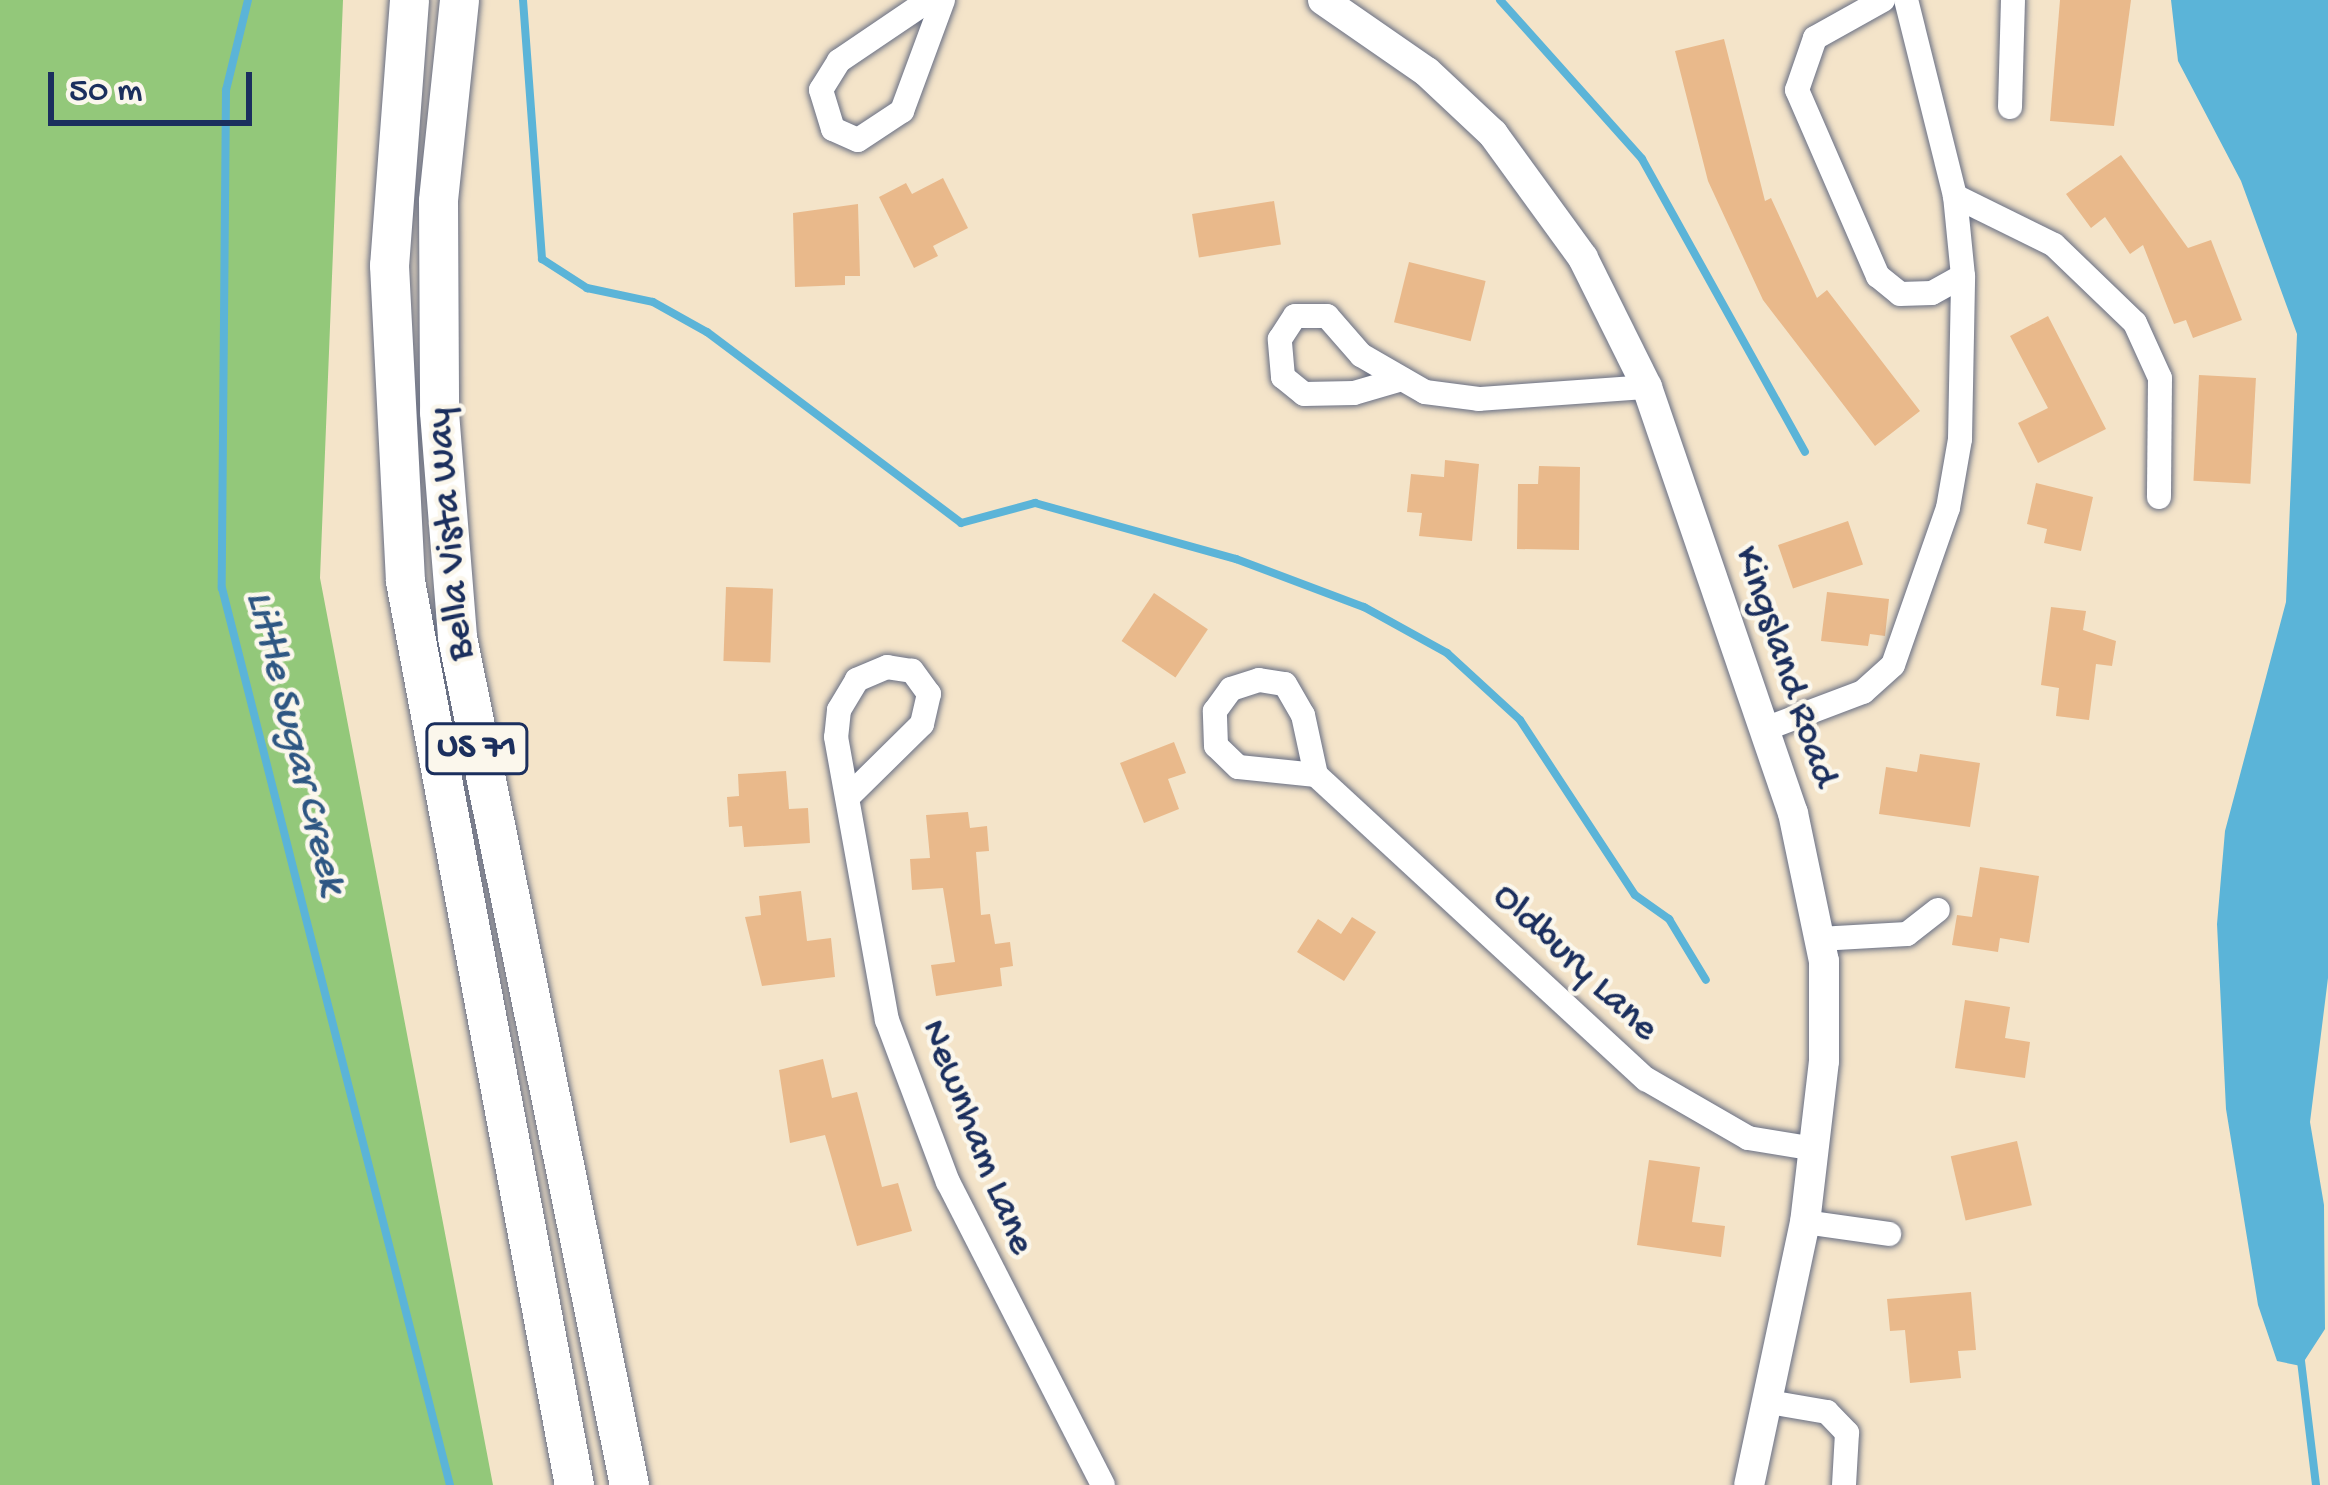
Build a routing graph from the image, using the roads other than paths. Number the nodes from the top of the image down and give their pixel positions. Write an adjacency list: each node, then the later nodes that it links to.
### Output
1 (410, 0): 24 (main road, Bella Vista Way / US 71)
2 (459, 0): 25 (main road, Bella Vista Way / US 71)
3 (929, 0): 4 (street)
4 (943, 0)
5 (1323, 0): 13 (street, Kingsland Road)
6 (1883, 0): 11 (street)
7 (1906, 0): 10 (street)
8 (2013, 0): 9 (street)
9 (2010, 106)
10 (1955, 196): 11 (street); 14 (street)
11 (1963, 276): 15 (street)
12 (1402, 379): 12 (street); 13 (street)
13 (1647, 387): 15 (street, Kingsland Road)
14 (2159, 497)
15 (1766, 729): 19 (street, Kingsland Road)
16 (1316, 776): 16 (street); 20 (street, Oldbury Lane)
17 (850, 795): 17 (street, Newnham Lane); 26 (street, Newnham Lane)
18 (1938, 910): 19 (street)
19 (1819, 939): 20 (street, Kingsland Road)
20 (1815, 1149): 21 (street, Kingsland Road)
21 (1805, 1222): 22 (street); 23 (street, Kingsland Road)
22 (1889, 1234)
23 (1769, 1402): 27 (street, Kingsland Road); 28 (street)
24 (574, 1485)
25 (629, 1485)
26 (1103, 1485)
27 (1749, 1485)
28 (1844, 1485)

